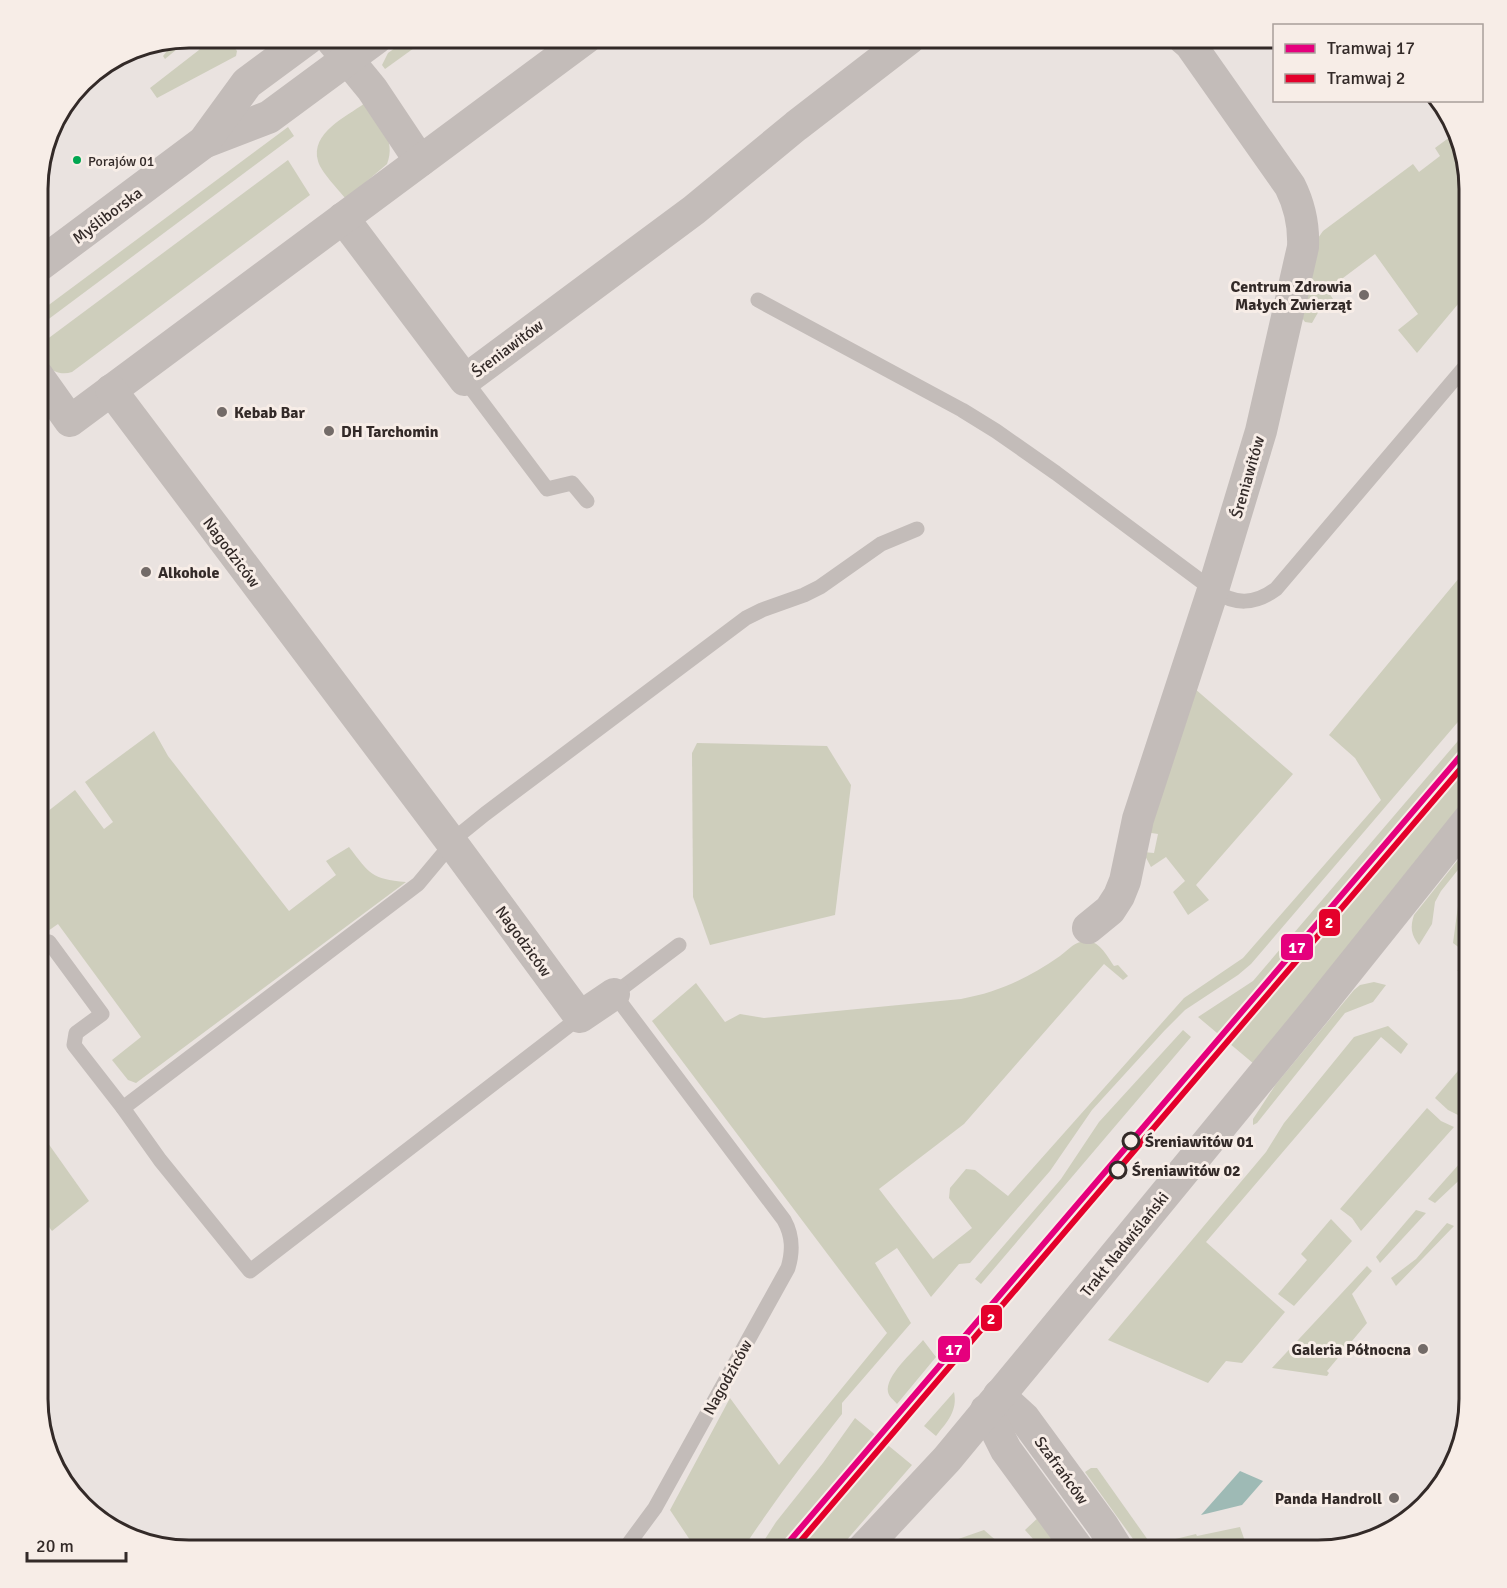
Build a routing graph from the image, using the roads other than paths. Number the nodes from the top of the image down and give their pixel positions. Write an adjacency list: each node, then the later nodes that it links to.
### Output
1 (294, 48): 6 (street, Myśliborska)
2 (339, 48): 6 (street, Myśliborska); 7 (street)
3 (573, 48): 7 (street)
4 (897, 48): 12 (street, Śreniawitów)
5 (1193, 48): 17 (street, Śreniawitów)
6 (204, 142): 9 (street, Myśliborska)
7 (420, 161): 8 (street)
8 (343, 218): 12 (street, Śreniawitów); 13 (street)
9 (48, 259)
10 (759, 300): 17 (lane)
11 (1459, 375): 17 (lane)
12 (465, 380): 15 (lane)
13 (111, 390): 14 (street); 19 (street, Nagodziców)
14 (48, 391)
15 (587, 501)
16 (918, 529): 19 (lane)
17 (1213, 590): 20 (street, Śreniawitów)
18 (1459, 833): 26 (street, Trakt Nadwiślański)
19 (452, 843): 24 (street, Nagodziców); 25 (lane)
20 (1088, 928)
21 (49, 942): 25 (lane)
22 (679, 945): 23 (lane)
23 (614, 994): 24 (street); 27 (lane, Nagodziców)
24 (580, 1017): 25 (lane)
25 (123, 1108)
26 (993, 1403): 28 (street, Trakt Nadwiślański); 29 (street, Szafrańców); 30 (street, Szafrańców)
27 (632, 1540)
28 (872, 1540)
29 (1071, 1540)
30 (1111, 1540)

